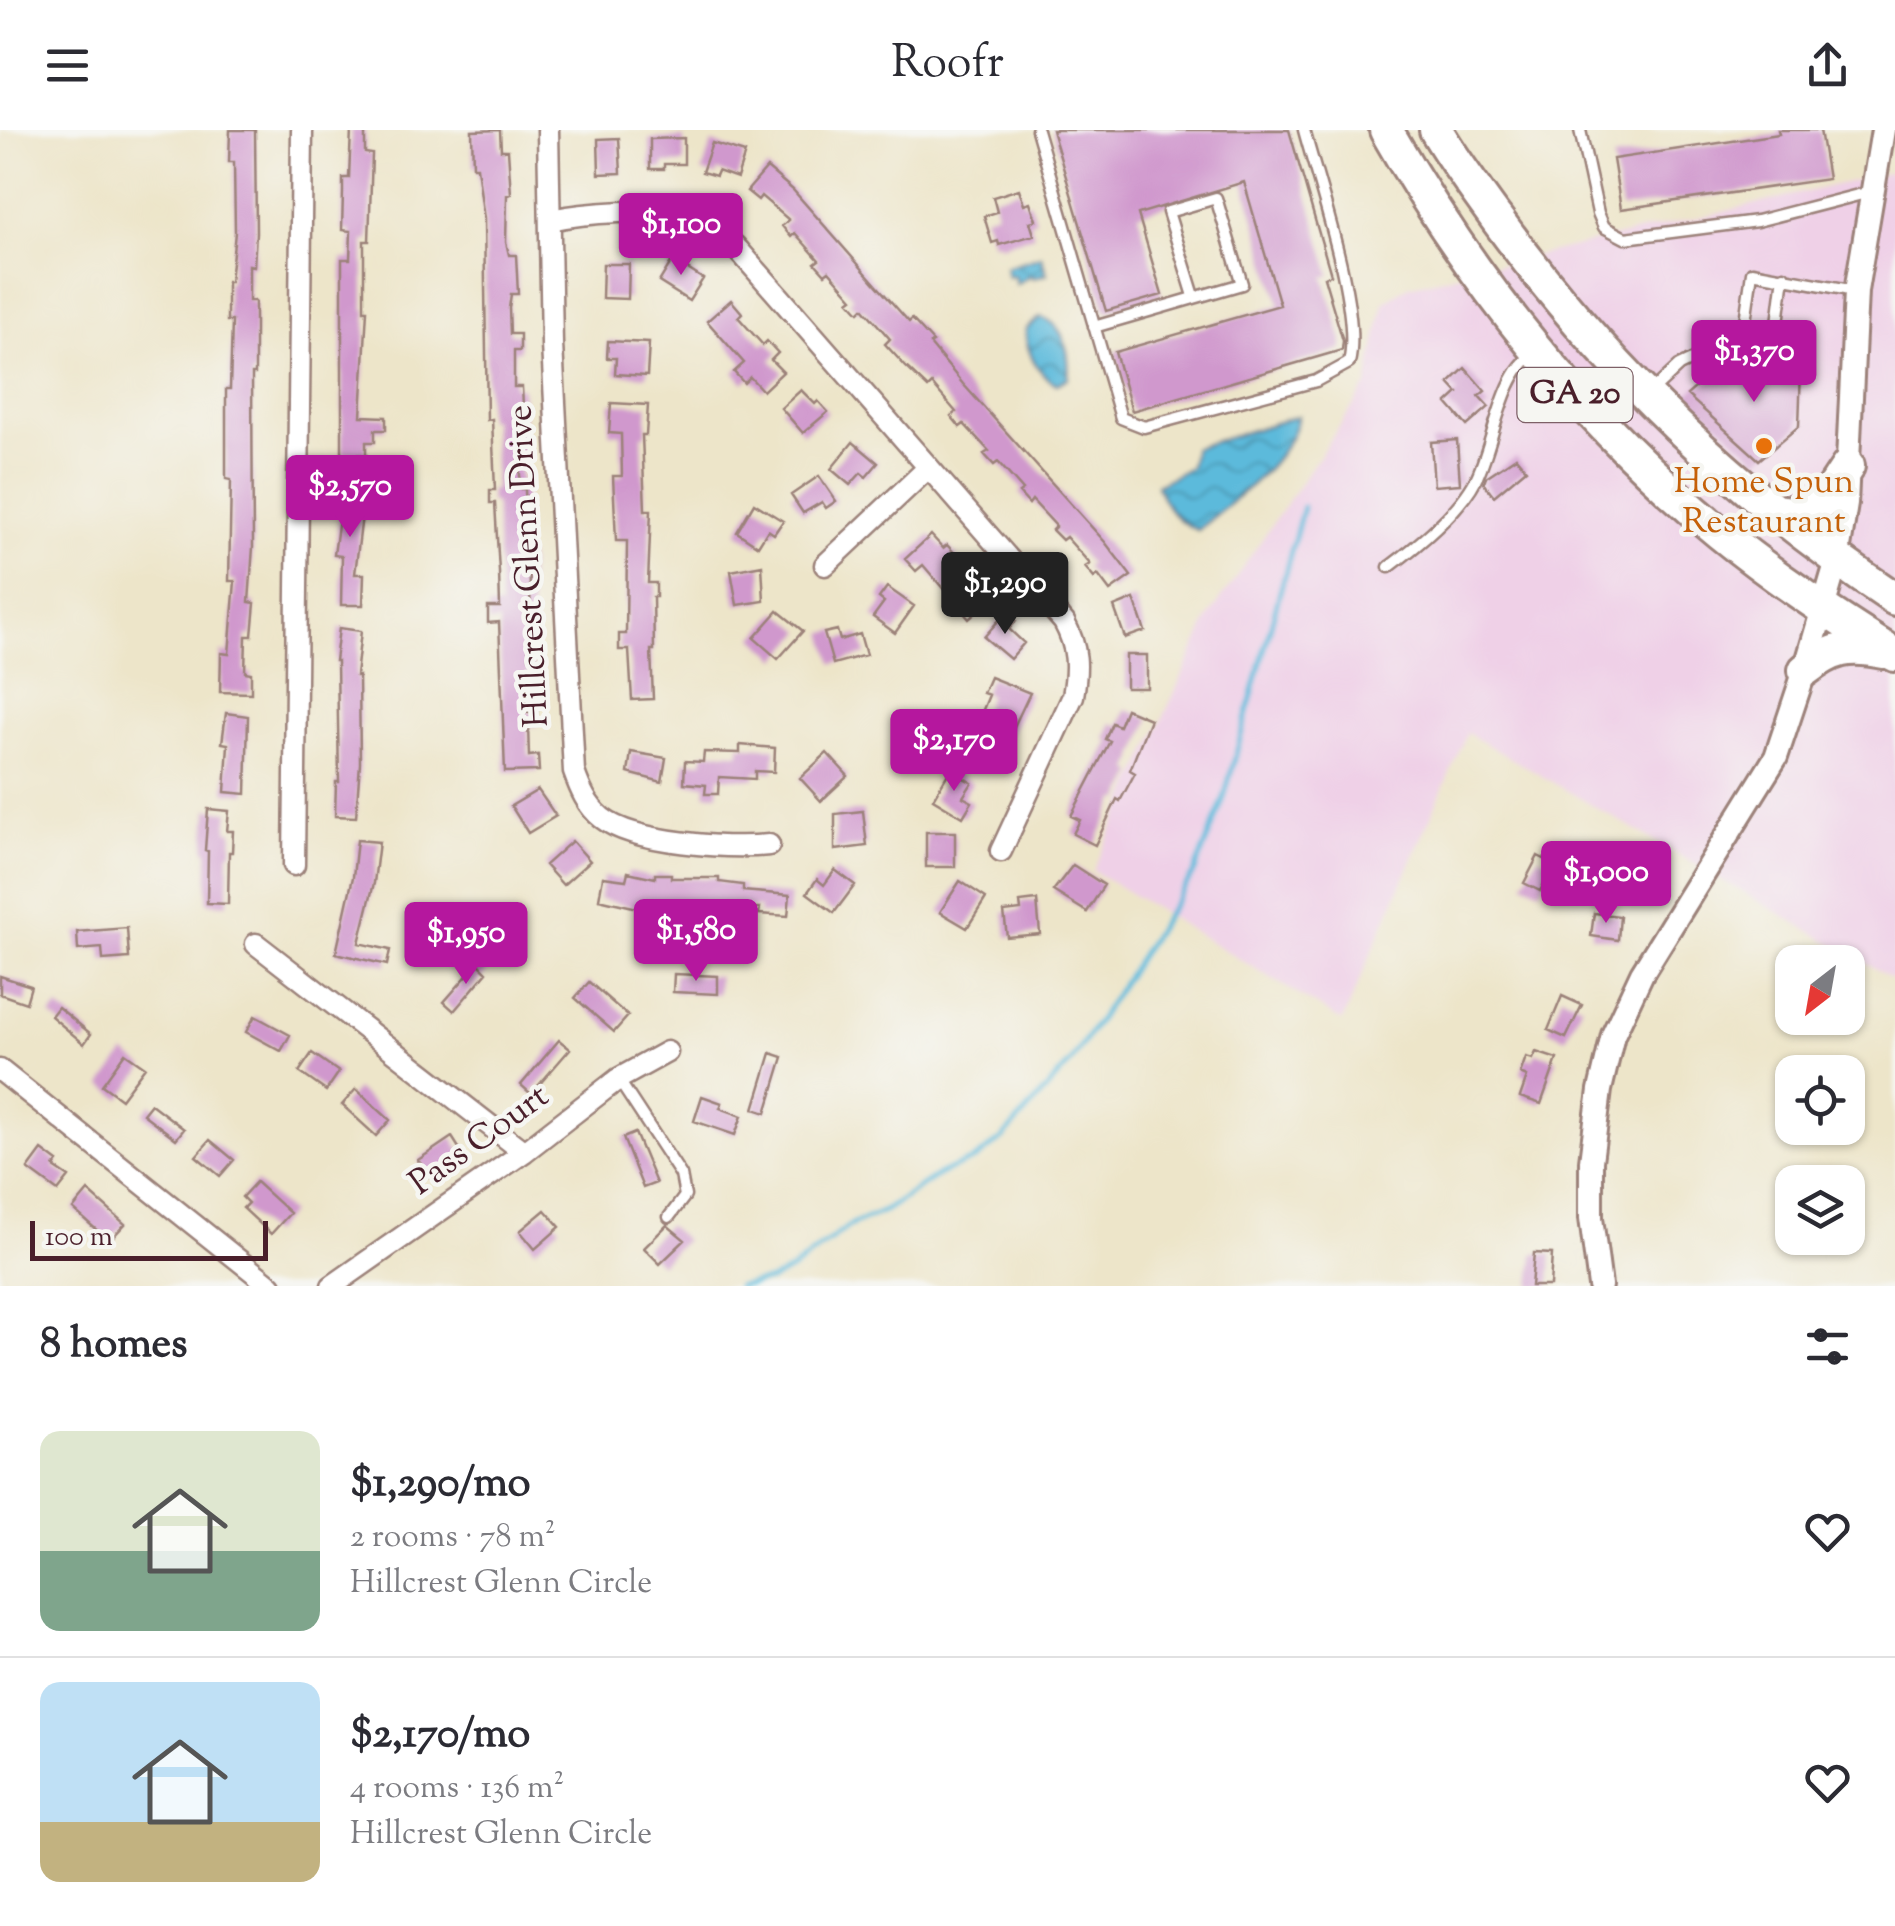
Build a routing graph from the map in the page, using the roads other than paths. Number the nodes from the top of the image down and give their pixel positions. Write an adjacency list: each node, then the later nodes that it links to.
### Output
1 (302, 130): 30 (street)
2 (548, 130): 10 (street, Hillcrest Glenn Drive)
3 (1037, 130): 14 (lane)
4 (1304, 130): 14 (lane)
5 (1386, 130): 16 (highway, GA 20)
6 (1436, 130): 17 (highway, GA 20)
7 (1580, 130): 9 (lane)
8 (1883, 130): 9 (street)
9 (1873, 192): 12 (street)
10 (550, 220): 19 (street); 28 (street, Hillcrest Glenn Drive)
11 (1784, 276): 12 (lane); 15 (lane); 15 (lane)
12 (1856, 291): 18 (street)
13 (1194, 296): 13 (lane); 14 (lane)
14 (1094, 327)
15 (1743, 336): 17 (lane)
16 (1539, 351): 23 (lane); 25 (highway, GA 20)
17 (1647, 398): 20 (highway, GA 20)
18 (1848, 466): 20 (highway); 21 (street)
19 (928, 468): 22 (street); 29 (street)
20 (1775, 511): 21 (highway, GA 20)
21 (1837, 560): 24 (highway, GA 20); 25 (street)
22 (825, 565)
23 (1388, 567)
24 (1895, 599)
25 (1820, 608): 26 (highway, GA 20); 27 (street)
26 (1894, 654): 27 (highway)
27 (1805, 670): 39 (street)
28 (769, 844)
29 (1001, 851)
30 (294, 865)
31 (256, 944): 35 (street)
32 (667, 1052): 34 (street, Pass Court)
33 (0, 1070): 37 (street)
34 (618, 1078): 35 (street, Pass Court); 36 (lane)
35 (524, 1152): 38 (street, Pass Court)
36 (670, 1217)
37 (270, 1286)
38 (332, 1286)
39 (1600, 1286)

